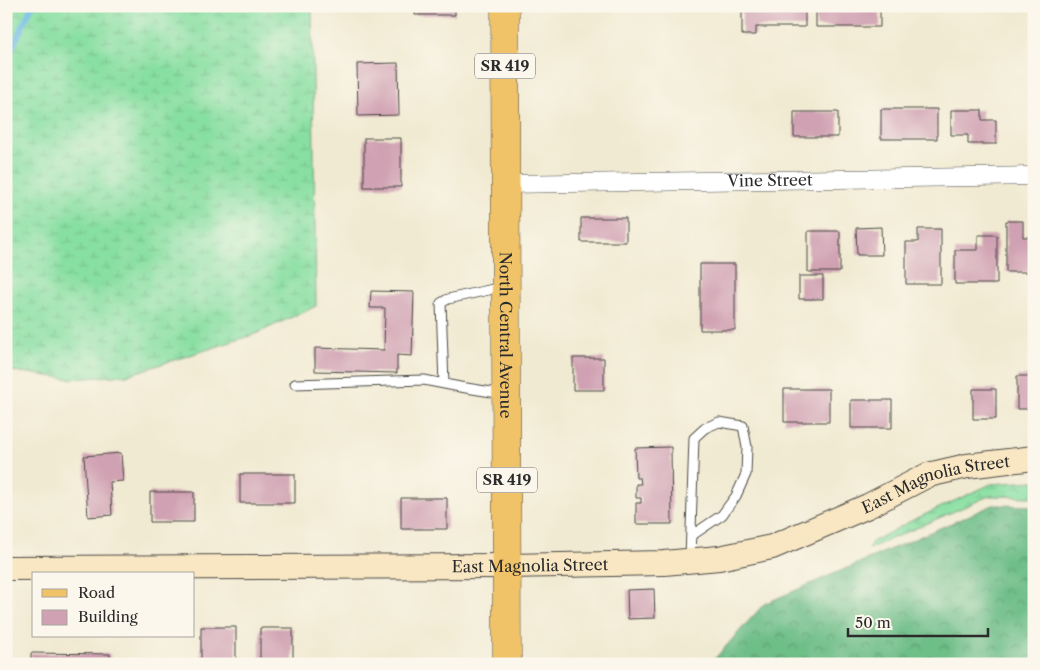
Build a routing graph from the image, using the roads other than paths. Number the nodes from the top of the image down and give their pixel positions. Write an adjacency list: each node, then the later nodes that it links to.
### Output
1 (505, 6): 3 (main road, North Central Avenue / SR 419)
2 (1034, 176): 3 (street, Vine Street)
3 (505, 184): 4 (main road, North Central Avenue / SR 419)
4 (506, 286): 6 (lane); 7 (main road, North Central Avenue / SR 419)
5 (295, 384): 6 (lane)
6 (444, 384): 7 (lane)
7 (506, 394): 11 (main road, North Central Avenue / SR 419)
8 (1034, 458): 10 (street, East Magnolia Street)
9 (691, 536): 9 (lane); 10 (lane)
10 (690, 560): 11 (street, East Magnolia Street)
11 (507, 566): 12 (street, East Magnolia Street); 13 (main road, North Central Avenue / SR 419)
12 (6, 568)
13 (507, 664)

